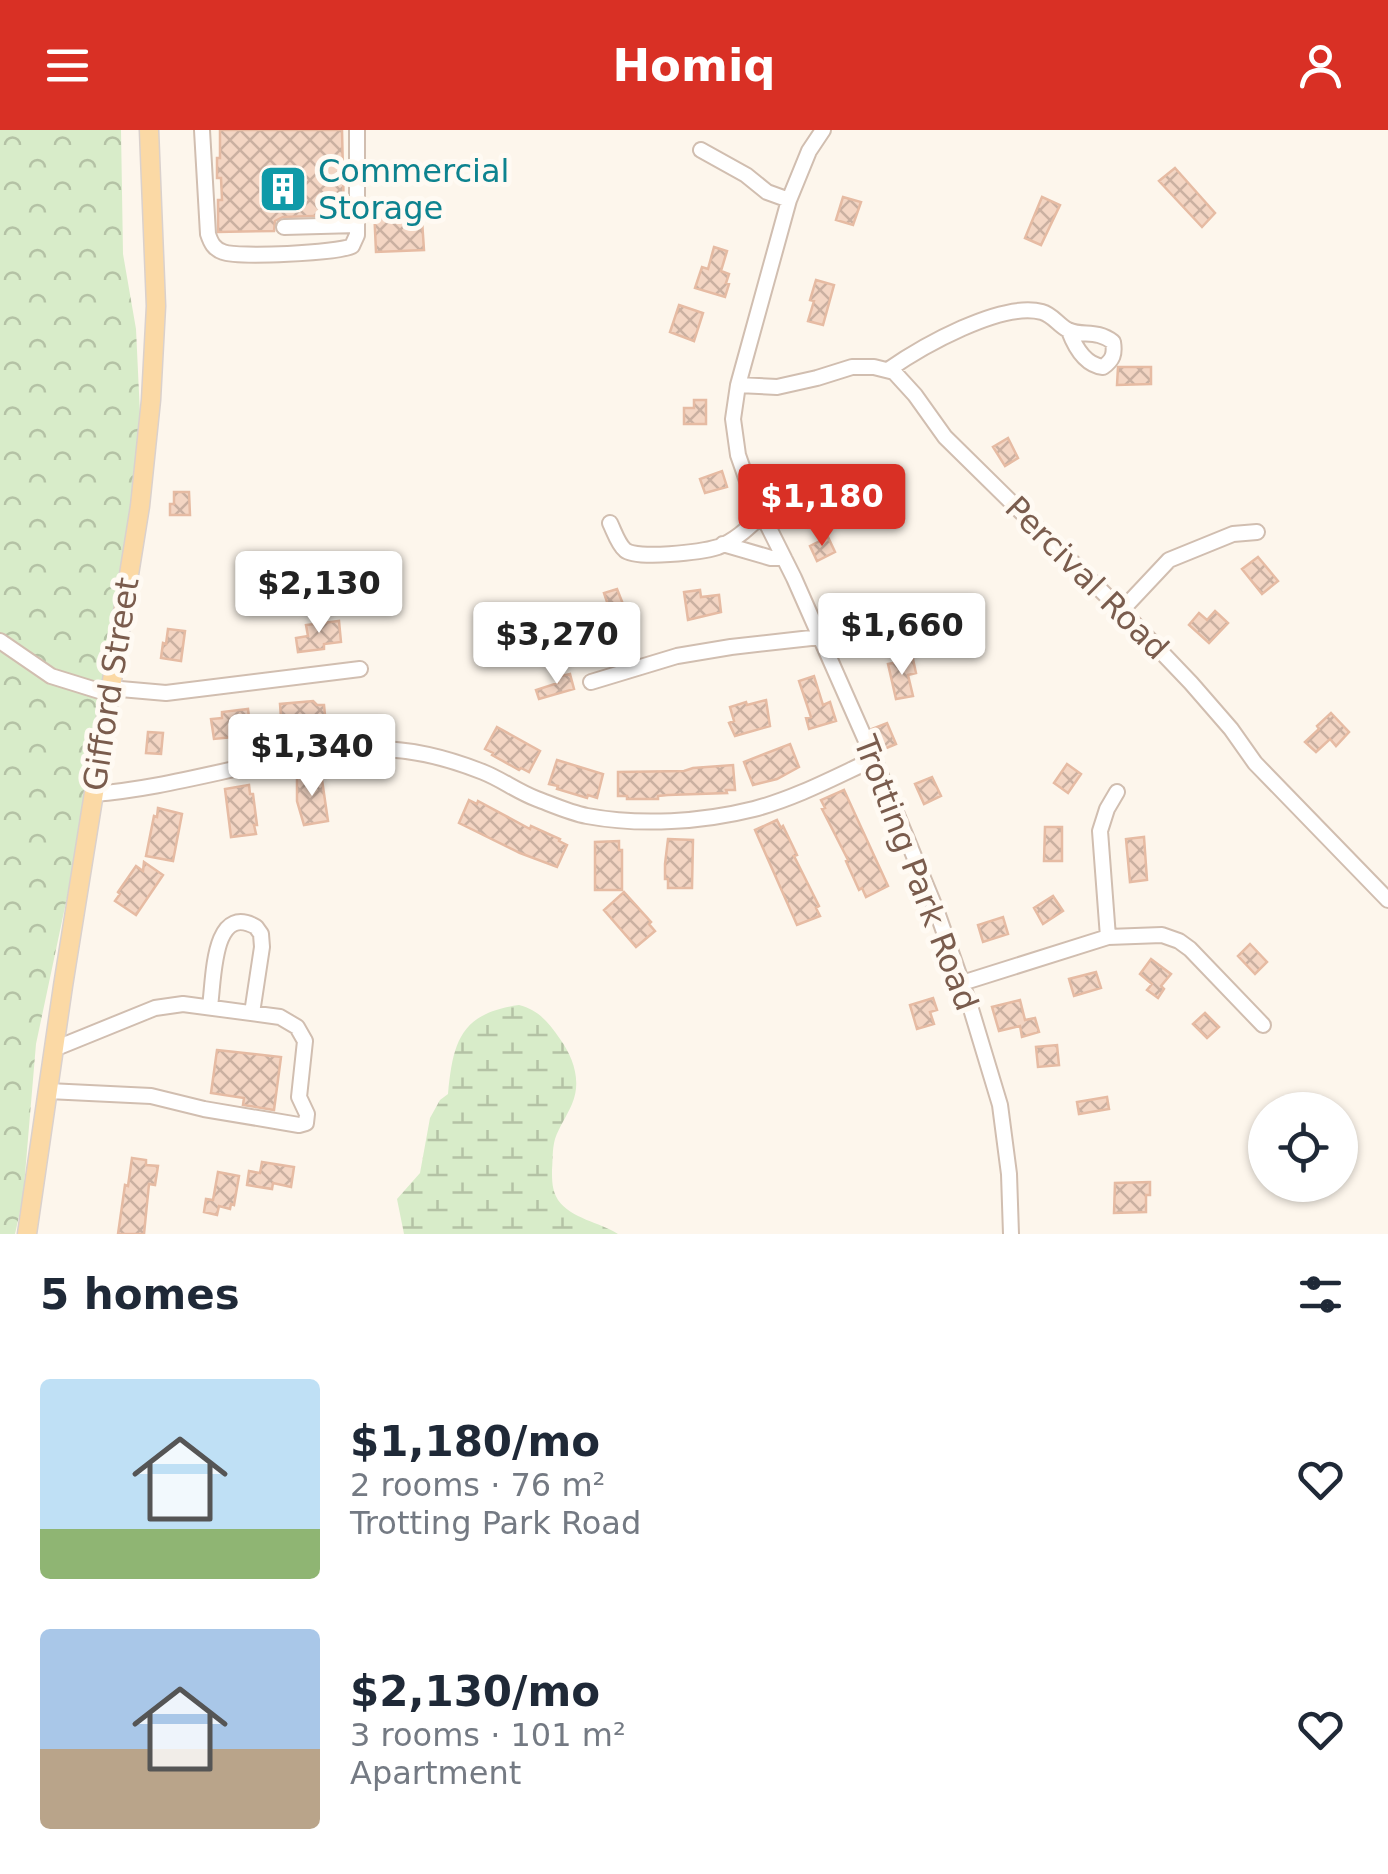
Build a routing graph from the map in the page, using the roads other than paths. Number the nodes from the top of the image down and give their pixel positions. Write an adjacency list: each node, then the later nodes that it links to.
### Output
1 (149, 130): 22 (main road, Gifford Street)
2 (202, 130): 7 (street)
3 (357, 130): 7 (street)
4 (824, 130): 6 (street, Trotting Park Road)
5 (702, 150): 6 (street)
6 (789, 200): 11 (street, Trotting Park Road)
7 (357, 225): 8 (street)
8 (284, 227)
9 (1069, 331): 10 (street)
10 (888, 370): 11 (street); 17 (street, Percival Road)
11 (738, 385): 12 (street, Trotting Park Road)
12 (762, 515): 15 (street); 16 (street, Trotting Park Road)
13 (610, 522): 15 (street)
14 (1257, 532): 17 (street)
15 (724, 544): 16 (street)
16 (784, 558): 18 (street, Trotting Park Road)
17 (1122, 610): 26 (street, Percival Road)
18 (820, 638): 21 (street); 23 (street, Trotting Park Road)
19 (0, 641): 22 (street)
20 (360, 670): 22 (street)
21 (592, 682)
22 (109, 691): 25 (main road, Gifford Street)
23 (874, 760): 25 (street); 28 (street, Trotting Park Road)
24 (1117, 792): 27 (street)
25 (94, 794): 32 (main road, Gifford Street)
26 (1388, 900)
27 (1108, 936): 28 (street); 31 (street)
28 (962, 983): 35 (street, Trotting Park Road)
29 (210, 1006): 30 (street); 30 (street); 32 (street)
30 (252, 1013): 33 (street)
31 (1263, 1024)
32 (54, 1049): 33 (main road, Gifford Street)
33 (48, 1092): 34 (main road, Gifford Street)
34 (27, 1234)
35 (1011, 1234)

